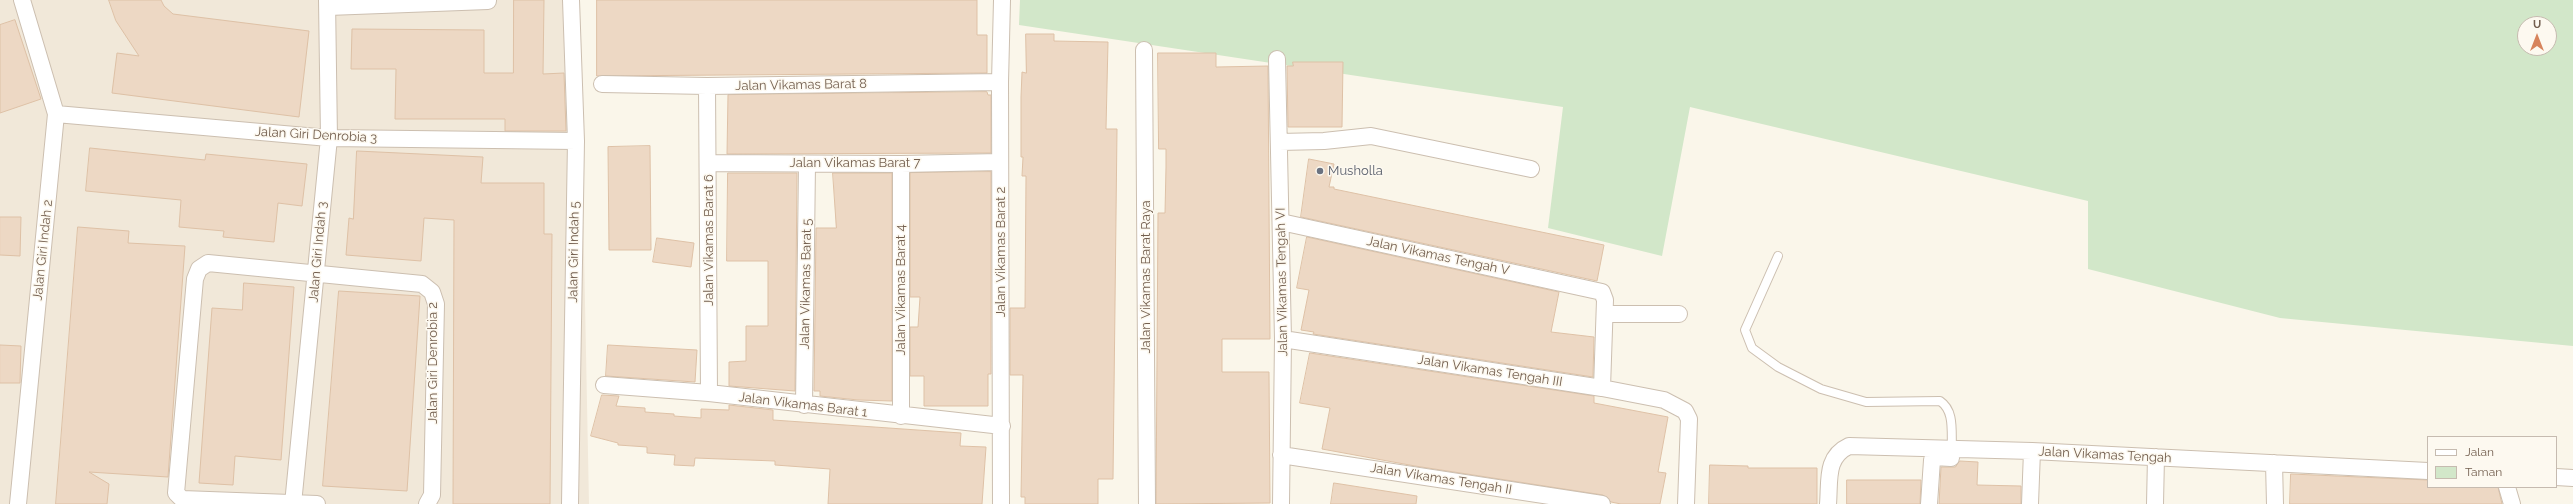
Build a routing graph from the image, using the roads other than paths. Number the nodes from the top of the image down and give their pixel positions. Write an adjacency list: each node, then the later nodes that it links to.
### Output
1 (22, 0): 11 (street, Jalan Giri Indah 2)
2 (571, 0): 13 (street, Jalan Giri Indah 5)
3 (1002, 0): 8 (street, Jalan Vikamas Barat 2)
4 (488, 2): 5 (street)
5 (328, 4): 12 (street, Jalan Giri Indah 3)
6 (1144, 50): 47 (street, Jalan Vikamas Barat Raya)
7 (1277, 59): 14 (street, Jalan Vikamas Tengah VI)
8 (1000, 82): 10 (street, Jalan Vikamas Barat 8); 15 (street, Jalan Vikamas Barat 2)
9 (602, 84): 10 (street, Jalan Vikamas Barat 8)
10 (707, 86): 16 (street, Jalan Vikamas Barat 6)
11 (56, 114): 12 (street, Jalan Giri Denrobia 3); 41 (street, Jalan Giri Indah 2)
12 (329, 138): 13 (street, Jalan Giri Denrobia 3); 22 (street, Jalan Giri Indah 3)
13 (576, 141): 45 (street, Jalan Giri Indah 5)
14 (1279, 142): 19 (street); 20 (street, Jalan Vikamas Tengah VI)
15 (1000, 162): 18 (street, Jalan Vikamas Barat 7); 31 (street, Jalan Vikamas Barat 2)
16 (709, 163): 17 (street, Jalan Vikamas Barat 7); 28 (street, Jalan Vikamas Barat 6)
17 (807, 164): 18 (street, Jalan Vikamas Barat 7); 29 (street, Jalan Vikamas Barat 5)
18 (901, 164): 30 (street, Jalan Vikamas Barat 4)
19 (1530, 169)
20 (1282, 222): 23 (street, Jalan Vikamas Tengah V); 25 (street, Jalan Vikamas Tengah VI)
21 (1778, 256): 33 (lane)
22 (316, 274): 42 (street, Jalan Giri Indah 3); 42 (street, Jalan Giri Denrobia 2); 44 (street, Jalan Giri Denrobia 2)
23 (1605, 314): 24 (street); 27 (street)
24 (1679, 314)
25 (1283, 339): 27 (street, Jalan Vikamas Tengah III); 34 (street, Jalan Vikamas Tengah VI)
26 (604, 385): 28 (street, Jalan Vikamas Barat 1)
27 (1602, 388): 50 (street, Jalan Vikamas Tengah III)
28 (709, 394): 29 (street, Jalan Vikamas Barat 1)
29 (804, 405): 30 (street, Jalan Vikamas Barat 1)
30 (901, 416): 31 (street, Jalan Vikamas Barat 1)
31 (1002, 426): 46 (street, Jalan Vikamas Barat 2)
32 (2032, 451): 33 (street, Jalan Vikamas Tengah); 35 (street, Jalan Vikamas Tengah); 53 (street)
33 (1956, 454): 51 (street, Jalan Vikamas Tengah); 52 (street)
34 (1281, 455): 48 (street, Jalan Vikamas Tengah VI); 49 (street, Jalan Vikamas Tengah II)
35 (2156, 457): 36 (street, Jalan Vikamas Tengah); 54 (street)
36 (2274, 463): 37 (street, Jalan Vikamas Tengah); 55 (street)
37 (2427, 471)
38 (2557, 477): 39 (street)
39 (2573, 478)
40 (2507, 488): 56 (street)
41 (18, 504)
42 (293, 504): 43 (street)
43 (316, 504)
44 (427, 504)
45 (570, 504)
46 (1001, 504)
47 (1147, 504)
48 (1281, 504)
49 (1602, 504)
50 (1686, 504)
51 (1828, 504)
52 (1929, 504)
53 (2030, 504)
54 (2155, 504)
55 (2275, 504)
56 (2512, 504)

